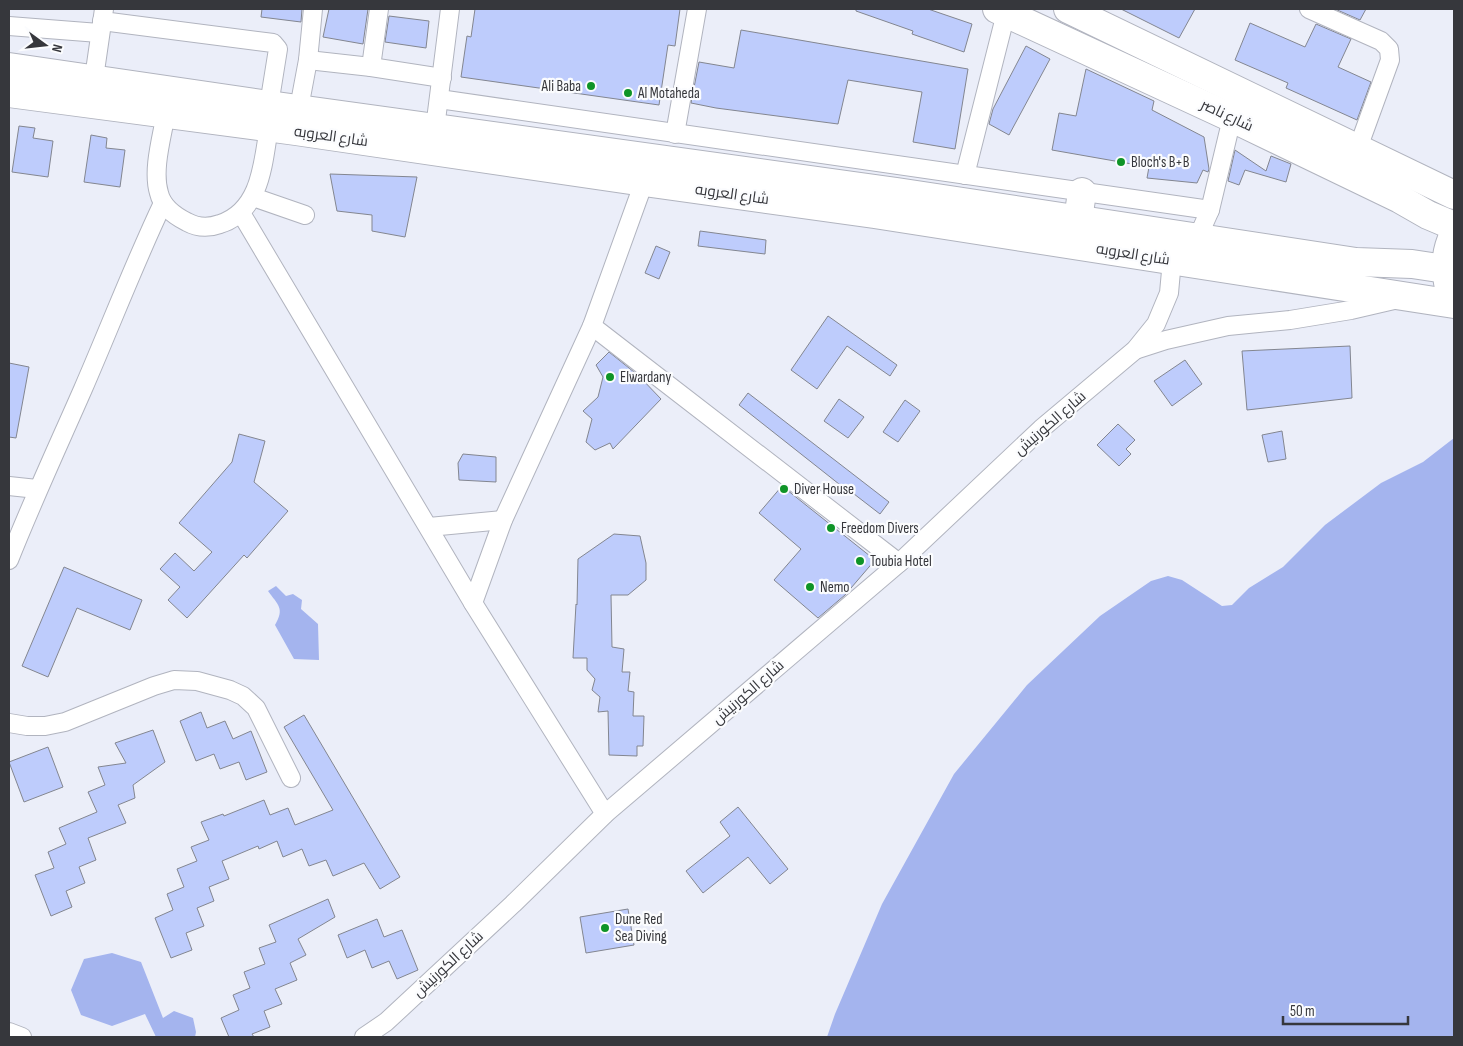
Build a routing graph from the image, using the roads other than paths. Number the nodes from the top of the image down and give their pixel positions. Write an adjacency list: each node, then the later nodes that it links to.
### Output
1 (313, 9): 10 (street)
2 (379, 9): 12 (street)
3 (450, 9): 14 (street)
4 (697, 9): 22 (street)
5 (1068, 9): 23 (main road, شارع ناصر)
6 (1309, 9): 23 (street)
7 (1002, 11): 20 (main road, شارع ناصر); 24 (street)
8 (102, 21): 9 (street); 13 (street); 19 (street)
9 (9, 26)
10 (308, 60): 12 (street); 17 (street)
11 (9, 67): 13 (main road, شارع العروبه)
12 (371, 67): 14 (street)
13 (94, 78): 19 (main road, شارع العروبه)
14 (442, 78): 16 (street)
15 (9, 93): 18 (main road, شارع العروبه)
16 (439, 99): 21 (street); 22 (street)
17 (299, 108): 19 (main road, شارع العروبه); 21 (main road, شارع العروبه)
18 (166, 113): 19 (main road, شارع العروبه); 30 (street)
19 (269, 116): 25 (main road, شارع العروبه); 29 (street)
20 (1232, 118): 31 (street); 35 (main road, شارع ناصر)
21 (435, 128): 27 (main road, شارع العروبه)
22 (675, 134): 24 (street)
23 (1358, 148): 28 (main road, شارع ناصر)
24 (965, 175): 26 (street)
25 (644, 182): 27 (main road, شارع العروبه); 43 (street)
26 (1082, 192): 31 (street); 34 (main road)
27 (813, 193): 34 (main road, شارع العروبه); 38 (main road, شارع العروبه)
28 (1454, 195)
29 (253, 197): 32 (street); 33 (street)
30 (163, 204): 32 (street); 46 (street)
31 (1210, 210): 37 (street)
32 (241, 213): 48 (street)
33 (305, 215)
34 (1078, 220): 37 (main road, شارع العروبه)
35 (1454, 226)
36 (1454, 234): 39 (main road)
37 (1197, 238): 39 (main road, شارع العروبه)
38 (1172, 260): 40 (main road, شارع العروبه); 44 (street, شارع الكورنيش)
39 (1445, 269): 41 (main road)
40 (1412, 296): 42 (main road, شارع العروبه); 44 (street, شارع الكورنيش)
41 (1454, 297)
42 (1454, 304)
43 (592, 326): 47 (street); 50 (street)
44 (1135, 350): 50 (street, شارع الكورنيش)
45 (9, 486): 46 (street)
46 (38, 489): 49 (street)
47 (503, 520): 48 (street); 51 (street)
48 (429, 527): 51 (street)
49 (9, 560)
50 (899, 563): 54 (street, شارع الكورنيش)
51 (473, 603): 54 (street)
52 (9, 724): 53 (street)
53 (291, 778)
54 (605, 814): 57 (street, شارع الكورنيش)
55 (9, 1032): 56 (street)
56 (22, 1037)
57 (364, 1037)

